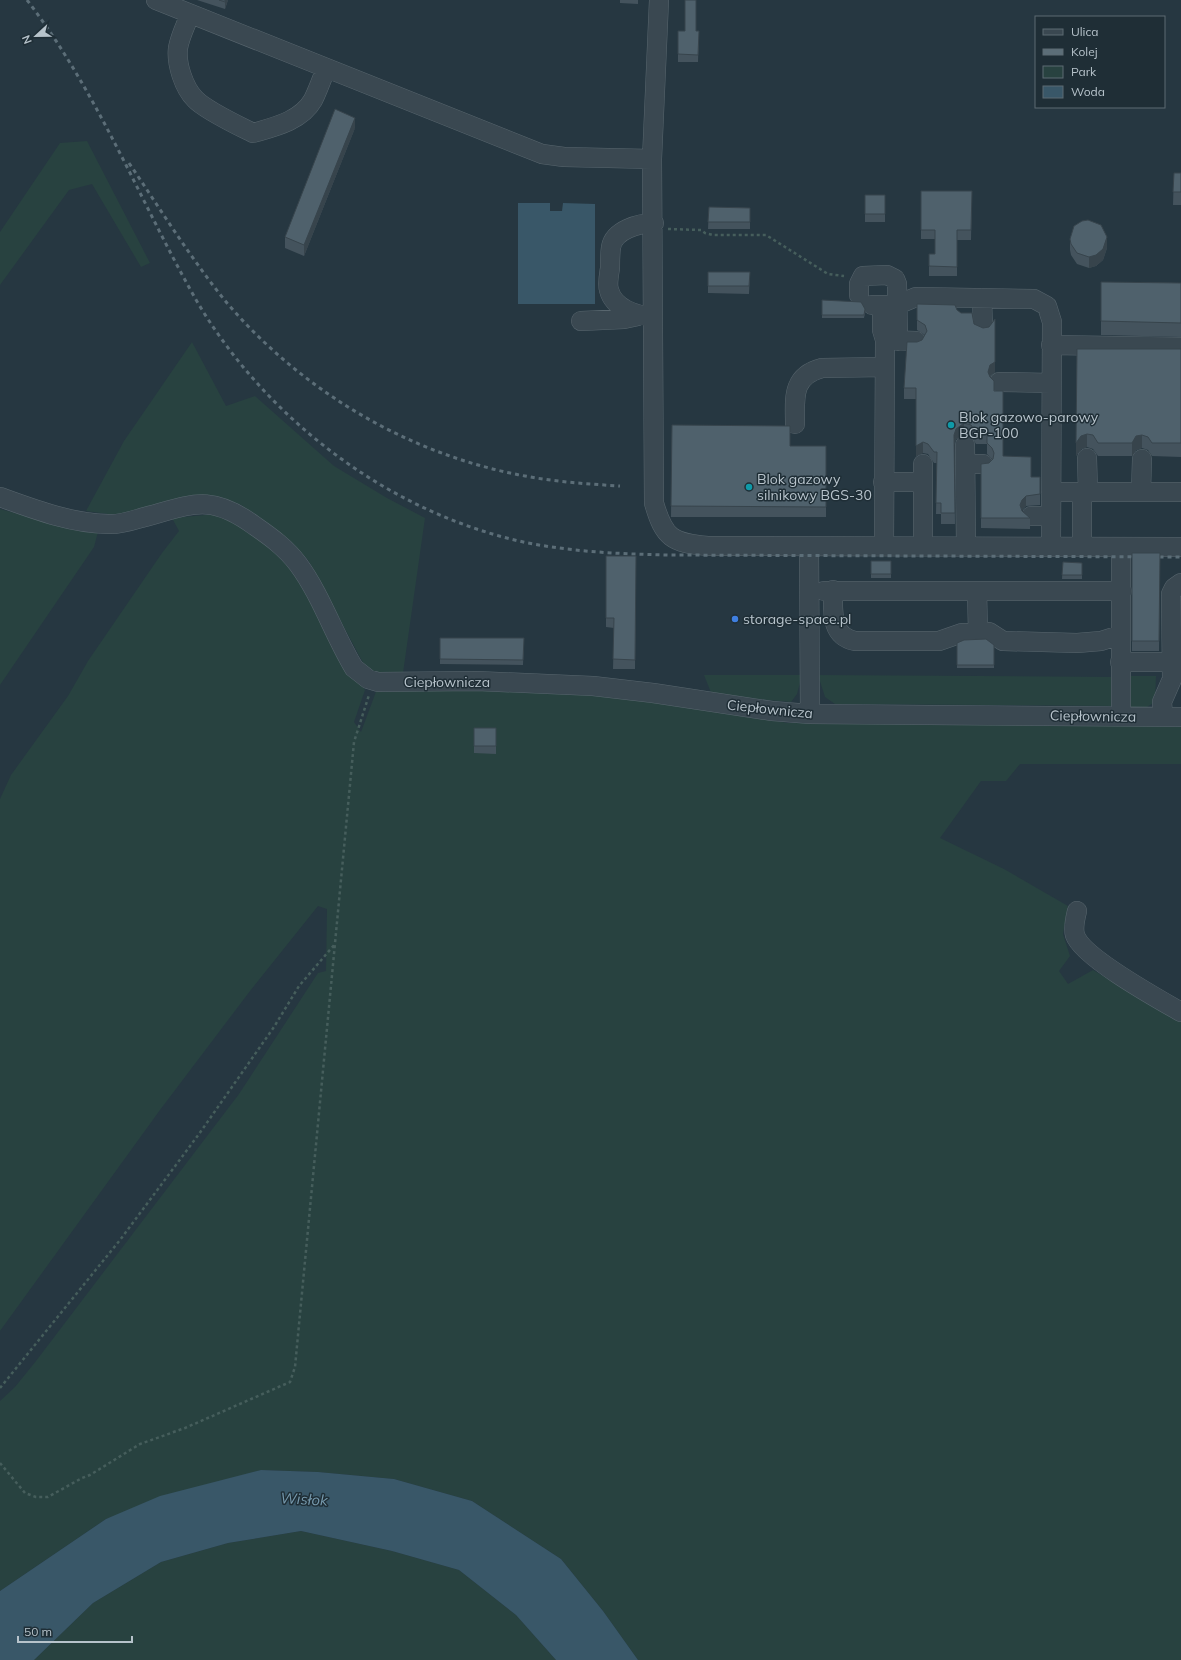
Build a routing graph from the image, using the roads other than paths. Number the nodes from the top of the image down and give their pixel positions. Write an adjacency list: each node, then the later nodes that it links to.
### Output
1 (156, 0): 3 (street)
2 (660, 0): 5 (street)
3 (190, 14): 4 (street); 4 (street)
4 (326, 68): 5 (street)
5 (652, 159): 6 (street)
6 (654, 226): 9 (street); 9 (street)
7 (877, 303): 7 (street); 8 (street); 14 (street)
8 (971, 303): 11 (street); 12 (street)
9 (646, 316): 10 (street); 29 (street)
10 (581, 321)
11 (983, 328)
12 (1051, 345): 13 (street); 16 (street)
13 (1181, 346)
14 (884, 368): 17 (street); 21 (street)
15 (999, 382): 16 (street)
16 (1051, 383): 22 (street)
17 (795, 424)
18 (965, 445): 32 (street)
19 (1087, 458): 23 (street)
20 (1142, 459): 24 (street)
21 (883, 482): 30 (street); 31 (street)
22 (1051, 492): 23 (street); 28 (street)
23 (1085, 492): 24 (street); 34 (street)
24 (1141, 492): 25 (street)
25 (1181, 492)
26 (0, 497): 45 (street, Ciepłownicza)
27 (1031, 516): 28 (street)
28 (1051, 516): 33 (street)
29 (809, 546): 30 (street); 45 (street)
30 (884, 546): 31 (street)
31 (923, 546): 32 (street)
32 (966, 546): 33 (street)
33 (1051, 546): 34 (street)
34 (1082, 546): 35 (street)
35 (1121, 547): 36 (street); 39 (street)
36 (1181, 547)
37 (1181, 583): 43 (street)
38 (976, 591): 39 (street); 40 (street); 40 (street)
39 (1122, 591): 41 (street)
40 (978, 632): 41 (street)
41 (1120, 635): 42 (street)
42 (1120, 662): 43 (street); 47 (street)
43 (1176, 662): 44 (street)
44 (1174, 690): 46 (street)
45 (810, 714): 47 (street, Ciepłownicza)
46 (1172, 716): 47 (street, Ciepłownicza)
47 (1121, 717)
48 (1077, 911): 49 (street)
49 (1181, 1012)

